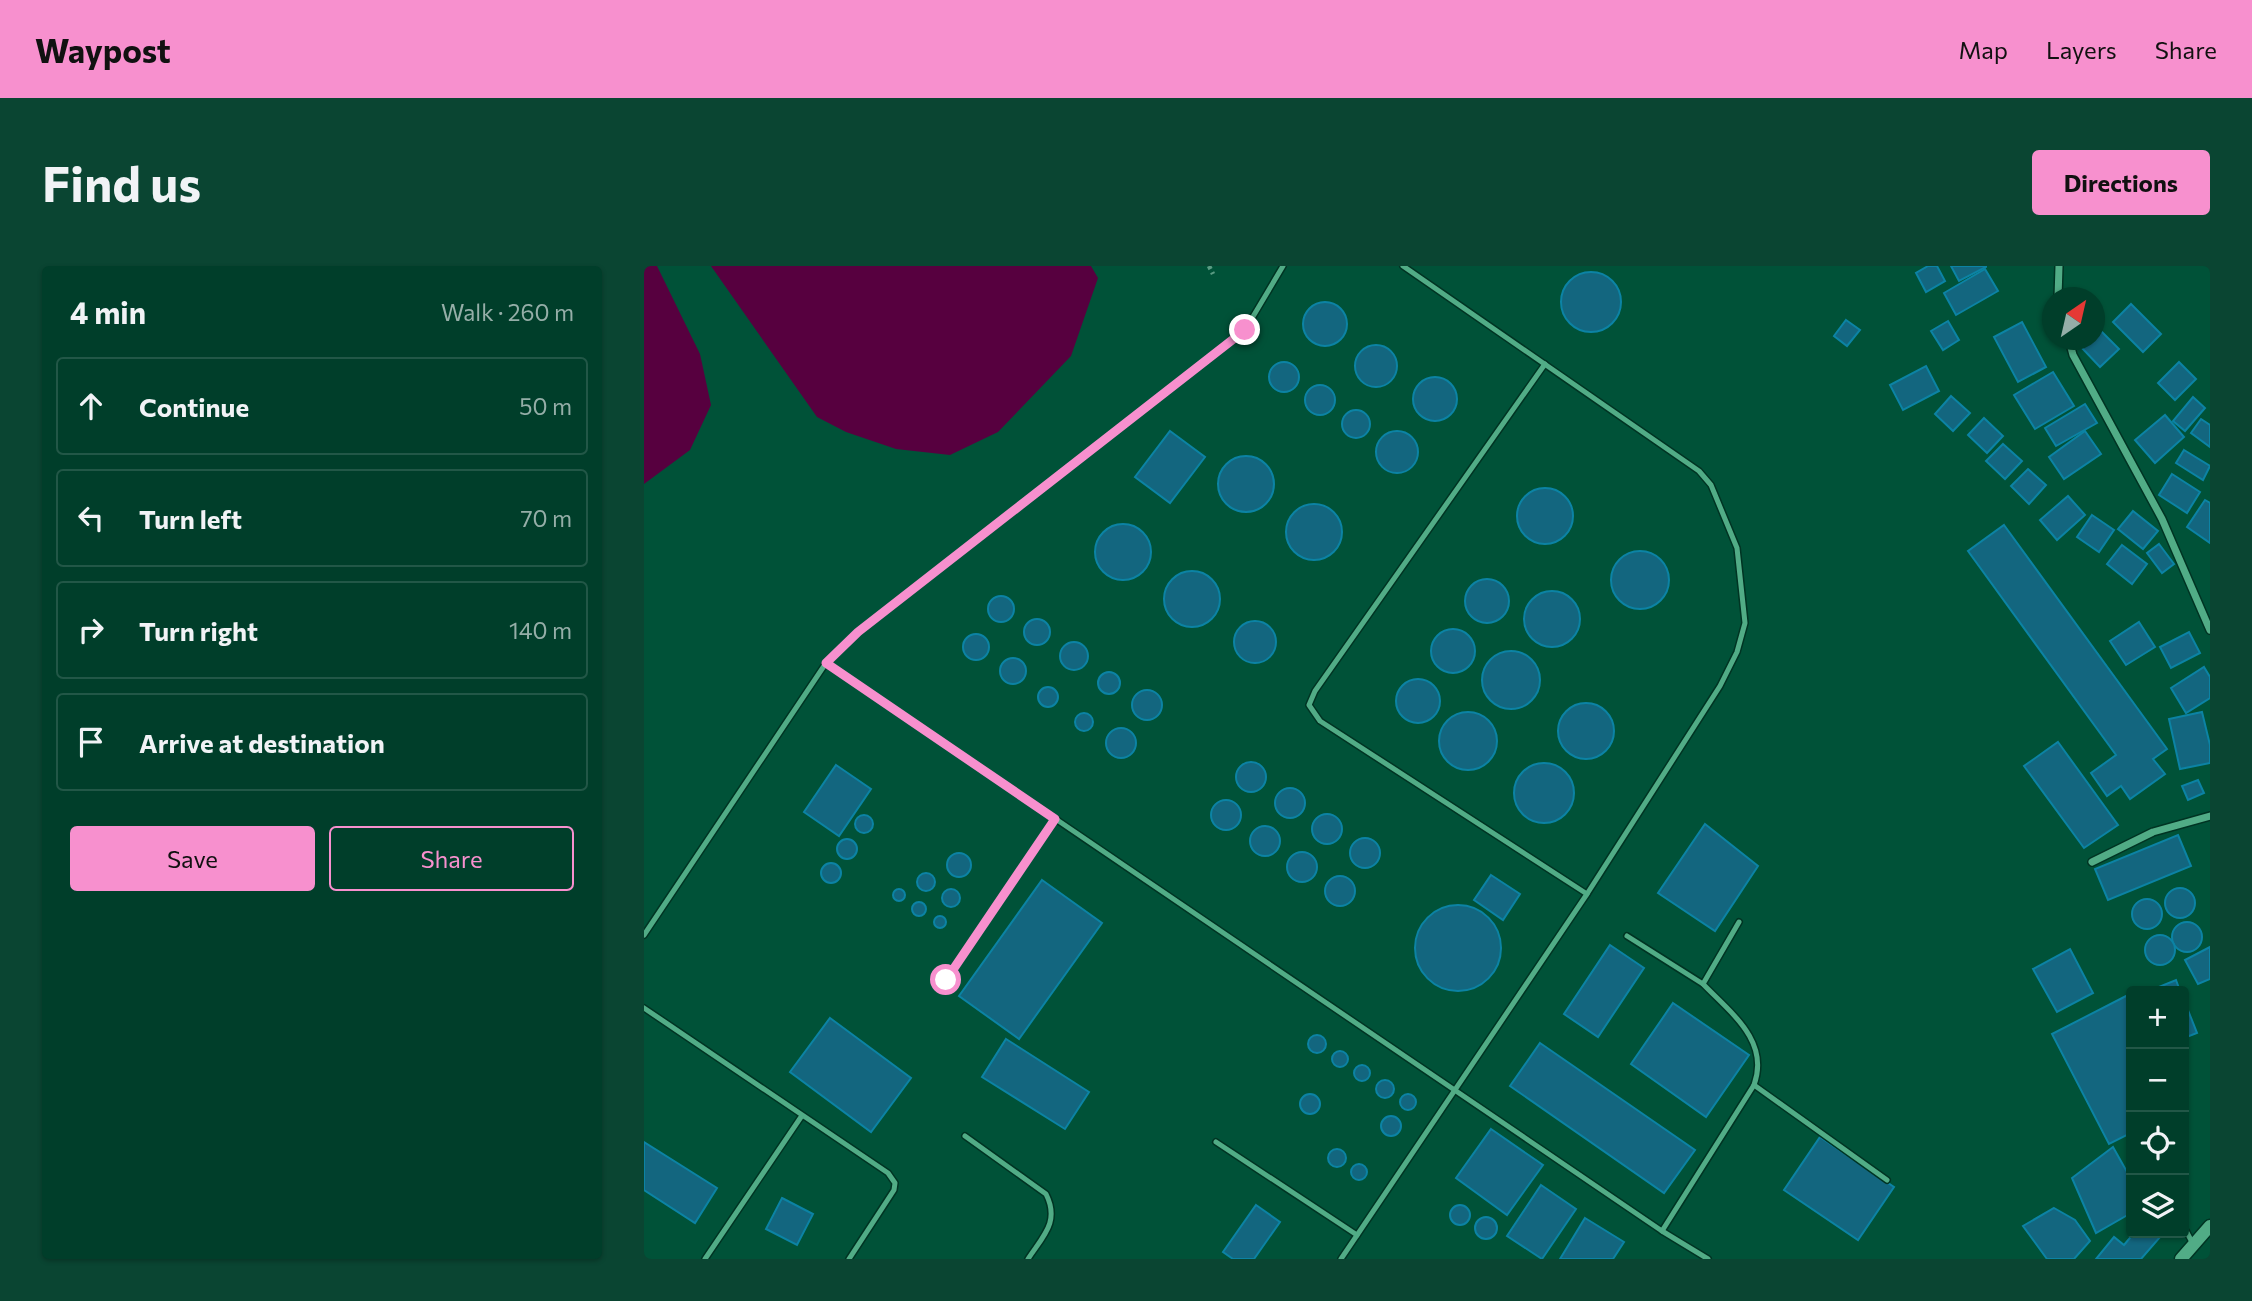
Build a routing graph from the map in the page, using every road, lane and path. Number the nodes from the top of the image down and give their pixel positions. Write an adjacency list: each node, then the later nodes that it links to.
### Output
1 (1209, 266): 5 (path)
2 (1283, 266): 10 (lane)
3 (1403, 266): 8 (lane)
4 (2059, 266): 6 (street)
5 (1213, 274)
6 (2058, 287)
7 (2072, 350): 9 (street)
8 (1545, 364): 14 (lane); 14 (lane)
9 (2210, 630)
10 (826, 663): 12 (lane); 16 (lane)
11 (2210, 816): 13 (street)
12 (1055, 819): 18 (lane); 22 (lane)
13 (2092, 862)
14 (1587, 894): 22 (lane)
15 (1739, 922): 19 (lane)
16 (644, 935)
17 (1627, 936): 19 (lane)
18 (946, 980)
19 (1703, 984): 21 (lane)
20 (644, 1008): 23 (lane)
21 (1754, 1085): 26 (lane); 28 (lane)
22 (1455, 1090): 28 (lane); 29 (lane)
23 (801, 1117): 32 (lane); 33 (lane)
24 (965, 1136): 34 (lane)
25 (1216, 1142): 29 (lane)
26 (1887, 1180)
27 (2210, 1226): 31 (street)
28 (1662, 1231): 36 (lane)
29 (1357, 1235): 35 (lane)
30 (2189, 1236): 31 (lane)
31 (2193, 1244): 37 (street)
32 (705, 1259)
33 (849, 1259)
34 (1028, 1259)
35 (1341, 1259)
36 (1708, 1259)
37 (2180, 1259)

